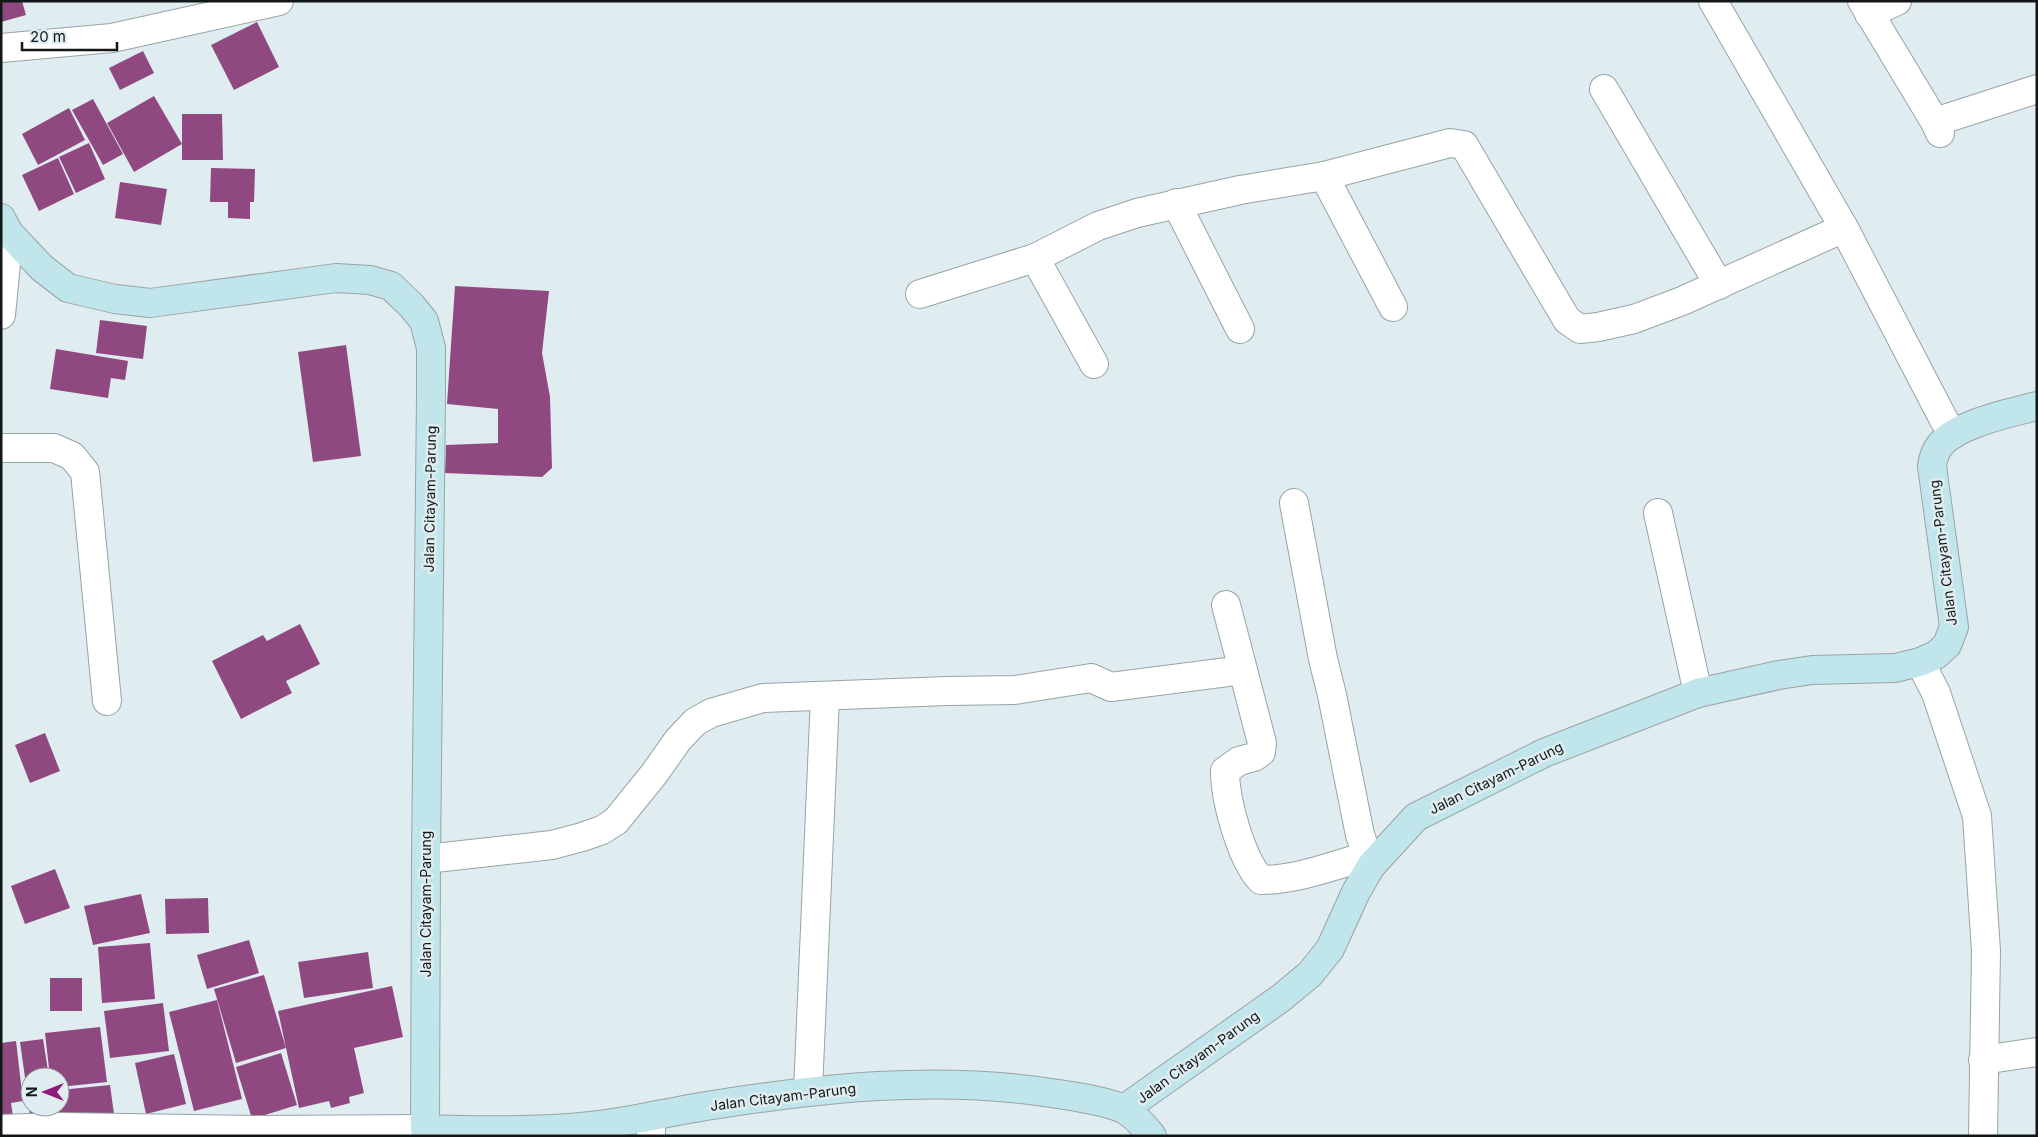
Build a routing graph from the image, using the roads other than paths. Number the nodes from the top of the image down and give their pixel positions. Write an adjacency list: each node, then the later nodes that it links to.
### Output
1 (279, 1): 5 (street)
2 (1713, 1): 11 (street)
3 (1897, 1): 4 (street)
4 (1865, 8): 7 (street)
5 (1, 48)
6 (1604, 89): 13 (street)
7 (2037, 89)
8 (1324, 176): 9 (street); 13 (street); 15 (street)
9 (1176, 203): 12 (street); 17 (street)
10 (5, 226): 16 (street); 30 (street, Jalan Citayam-Parung)
11 (1844, 228): 13 (street); 20 (street)
12 (1035, 258): 14 (street); 18 (street)
13 (1719, 285)
14 (920, 294)
15 (1393, 307)
16 (1, 315)
17 (1240, 328)
18 (1094, 364)
19 (2037, 406): 20 (street, Jalan Citayam-Parung)
20 (1953, 434): 25 (street, Jalan Citayam-Parung)
21 (1, 448): 29 (street)
22 (1294, 503): 31 (street)
23 (1658, 513): 27 (street)
24 (1226, 605): 26 (street)
25 (1920, 662): 27 (street, Jalan Citayam-Parung); 33 (street)
26 (1243, 670): 28 (street); 31 (street)
27 (1698, 693): 31 (street, Jalan Citayam-Parung)
28 (825, 696): 30 (street); 34 (street)
29 (107, 701)
30 (426, 858): 38 (street, Jalan Citayam-Parung)
31 (1369, 861): 35 (street, Jalan Citayam-Parung)
32 (2037, 1052): 33 (street)
33 (1983, 1060): 40 (street)
34 (808, 1091): 35 (street, Jalan Citayam-Parung); 36 (street, Jalan Citayam-Parung)
35 (1124, 1109): 39 (street)
36 (651, 1126): 38 (street, Jalan Citayam-Parung)
37 (1, 1129): 38 (street)
38 (425, 1129)
39 (1152, 1136)
40 (1983, 1136)

